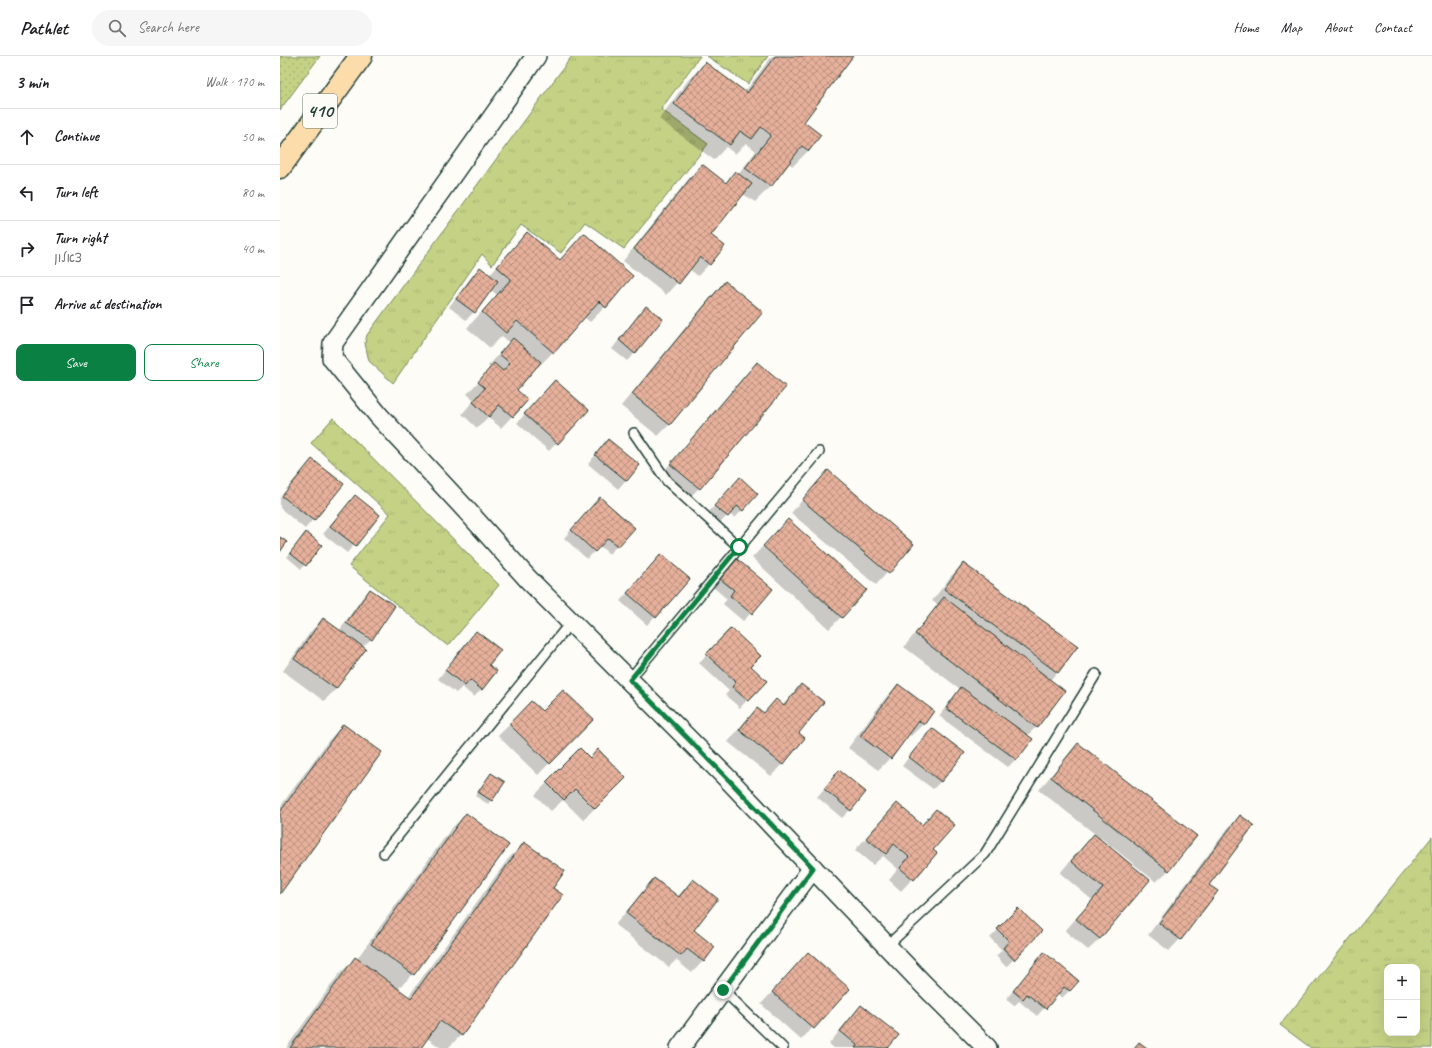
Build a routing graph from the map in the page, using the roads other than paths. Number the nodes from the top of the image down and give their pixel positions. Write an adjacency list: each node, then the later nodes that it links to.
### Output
1 (361, 56): 3 (main road, 410)
2 (536, 56): 7 (street)
3 (280, 167)
4 (634, 433): 6 (lane)
5 (819, 452): 6 (lane)
6 (739, 547): 9 (lane)
7 (571, 622): 9 (street); 10 (lane)
8 (1096, 674): 12 (lane)
9 (630, 680): 11 (street)
10 (384, 853)
11 (813, 868): 12 (street); 13 (street)
12 (887, 946): 16 (street)
13 (723, 990): 14 (street); 15 (lane)
14 (680, 1048)
15 (783, 1048)
16 (987, 1048)

